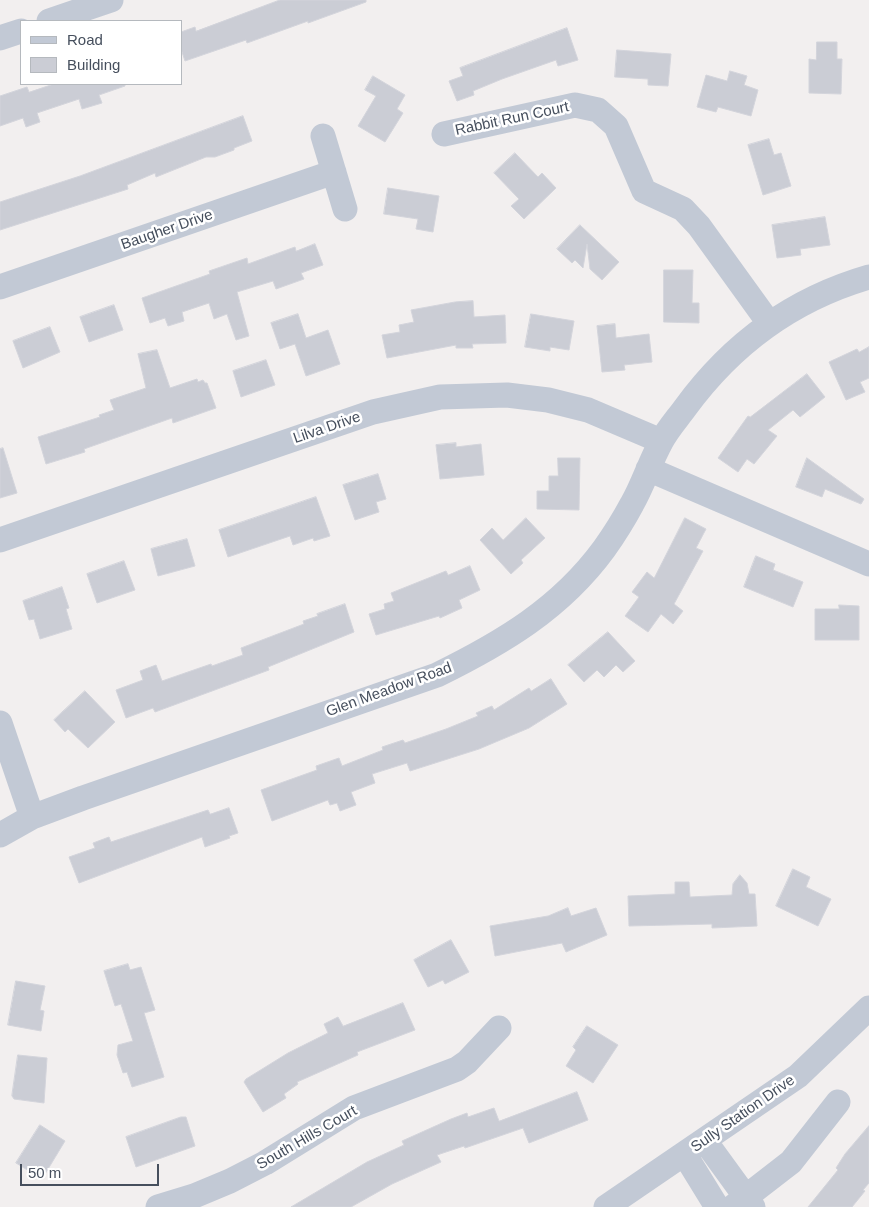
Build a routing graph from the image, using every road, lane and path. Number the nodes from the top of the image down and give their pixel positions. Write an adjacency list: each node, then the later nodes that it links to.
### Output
1 (111, 0): 2 (street)
2 (52, 20)
3 (20, 31): 4 (street)
4 (0, 38)
5 (444, 134): 11 (street, Rabbit Run Court)
6 (323, 136): 7 (street)
7 (334, 172): 8 (street); 10 (street, Baugher Drive)
8 (346, 209)
9 (869, 277): 11 (street, Glen Meadow Road)
10 (0, 287)
11 (769, 323): 12 (street, Glen Meadow Road)
12 (661, 441): 13 (street, Glen Meadow Road); 14 (street, Lilva Drive)
13 (648, 469): 15 (street); 17 (street, Glen Meadow Road)
14 (0, 540)
15 (869, 564)
16 (0, 723): 17 (street)
17 (32, 817): 18 (street, Glen Meadow Road)
18 (0, 835)
19 (869, 1008): 22 (street, Sully Station Drive)
20 (499, 1028): 25 (street, South Hills Court)
21 (838, 1102): 24 (street)
22 (705, 1141): 23 (street, Sully Station Drive); 24 (street)
23 (685, 1155): 26 (street, Sully Station Drive); 27 (street)
24 (744, 1204)
25 (158, 1207)
26 (606, 1207)
27 (717, 1207)

